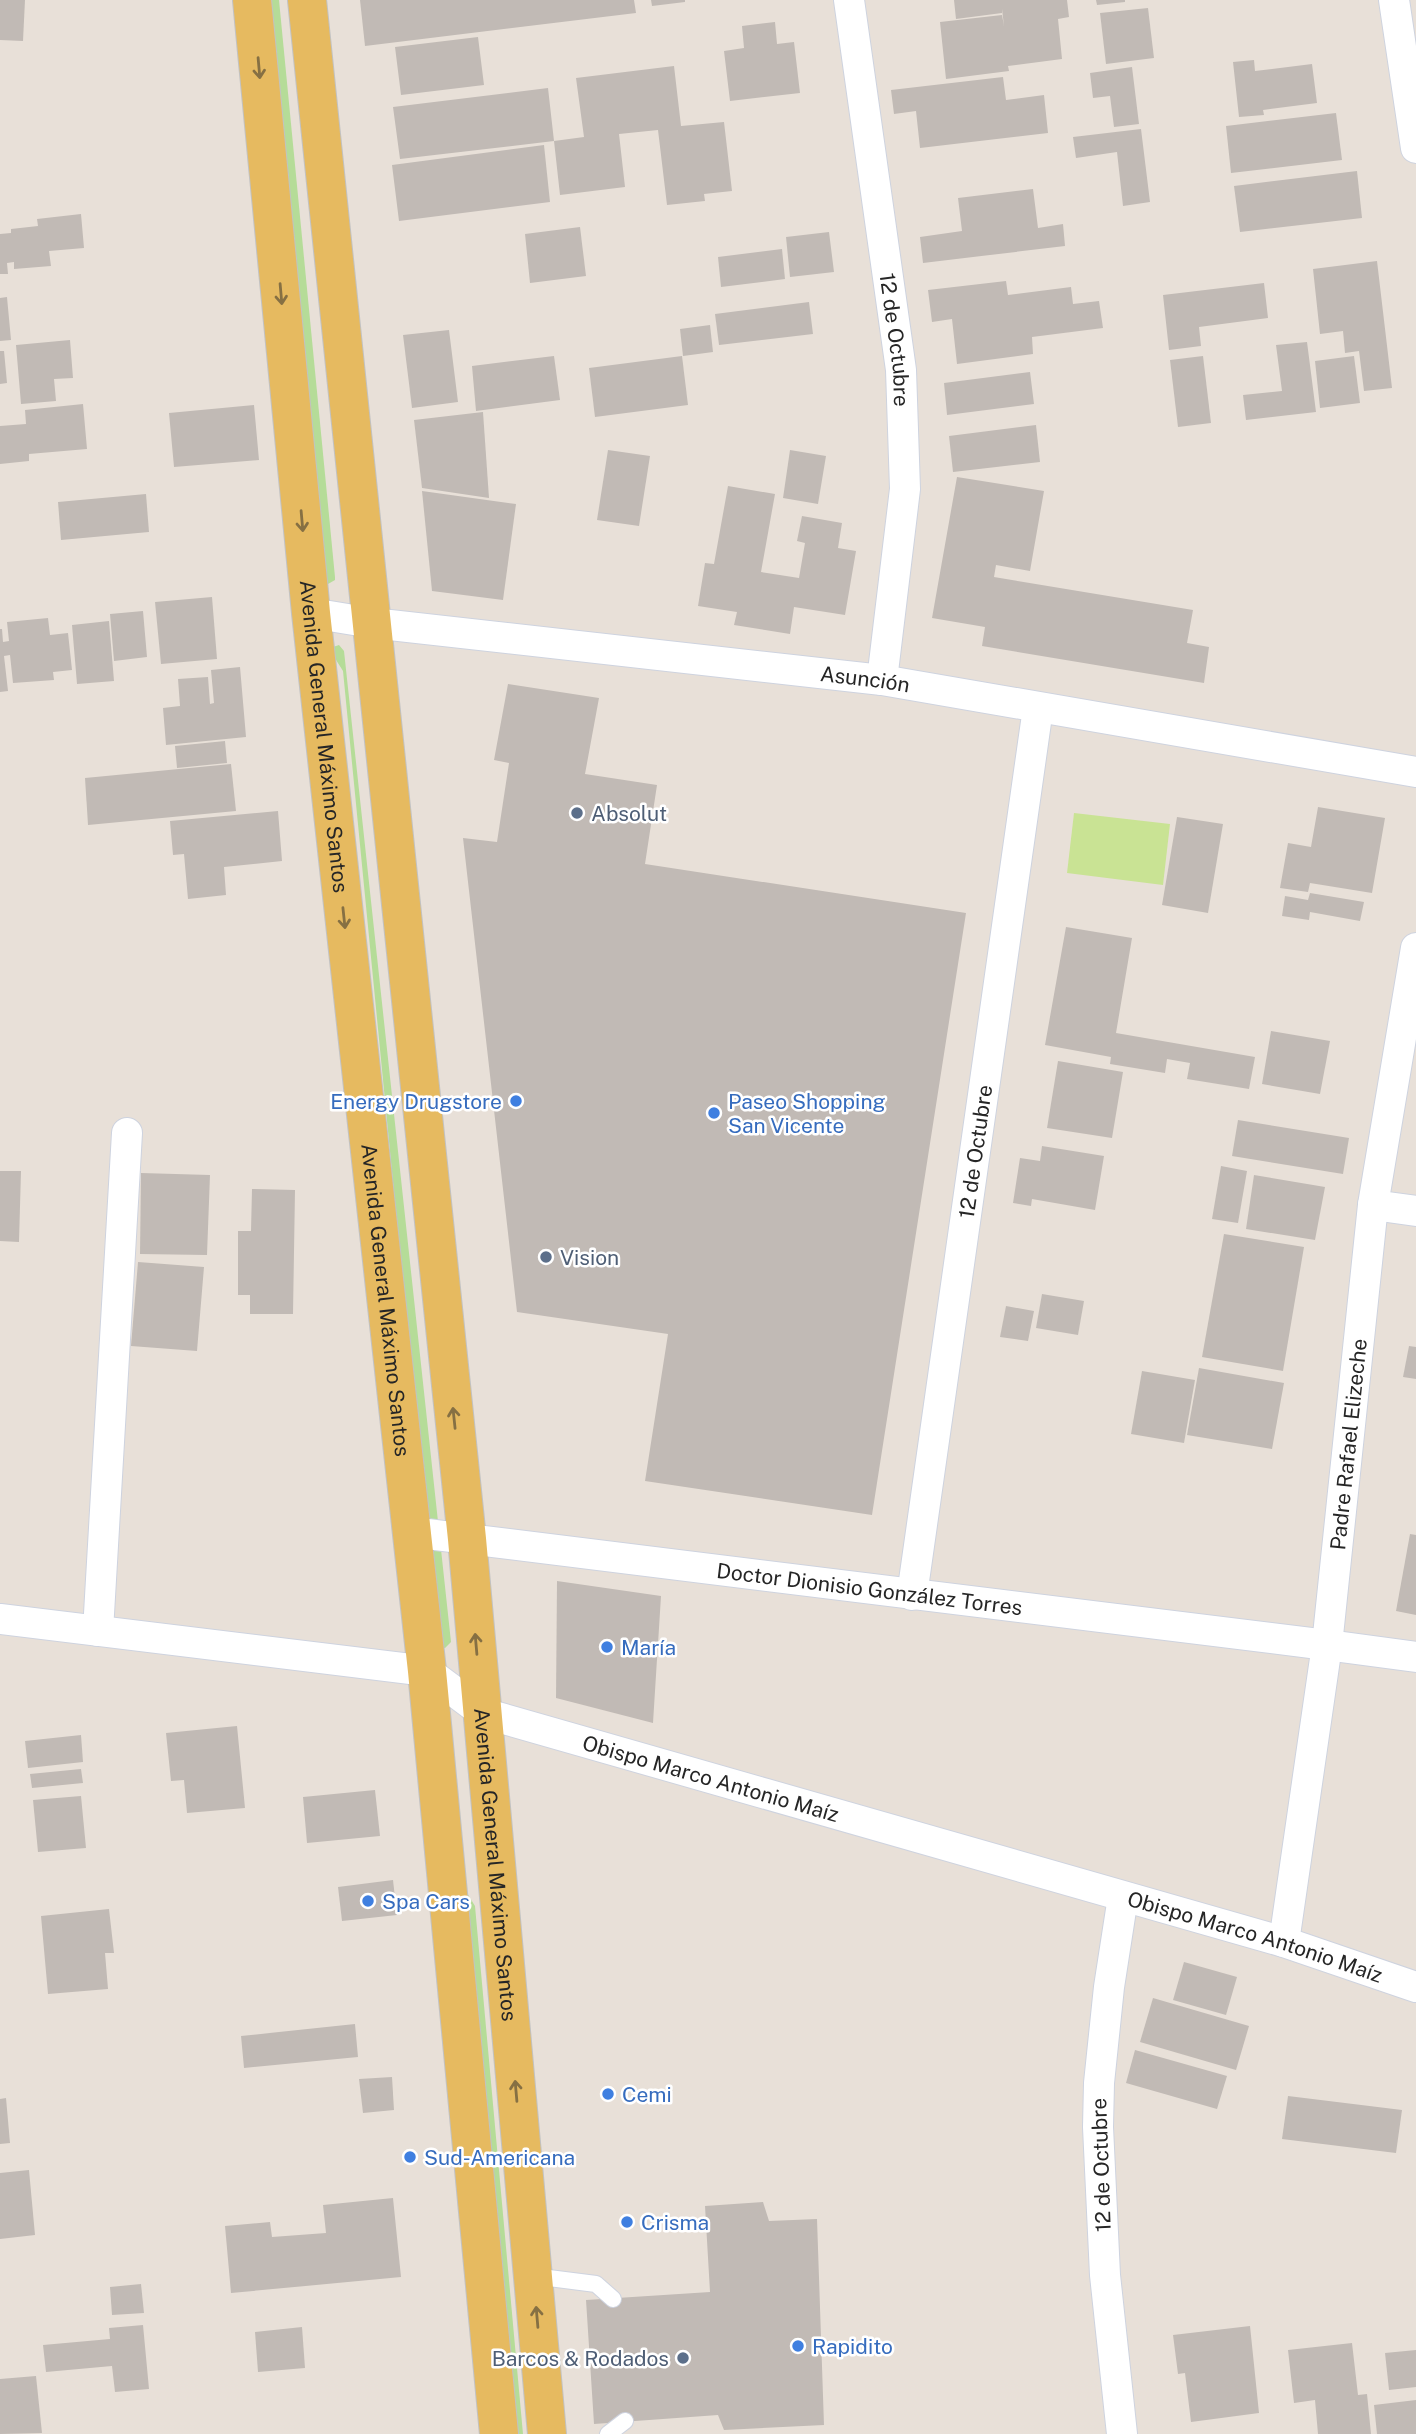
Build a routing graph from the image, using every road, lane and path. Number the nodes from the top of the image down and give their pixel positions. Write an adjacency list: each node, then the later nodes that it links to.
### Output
1 (252, 0): 6 (main road, Avenida General Máximo Santos, one-way to 6)
2 (307, 0): 7 (main road, Avenida General Máximo Santos)
3 (849, 0): 8 (street, 12 de Octubre)
4 (1394, 0): 5 (street)
5 (1416, 148)
6 (311, 613): 7 (street, Asunción); 15 (main road, Avenida General Máximo Santos, one-way to 15)
7 (373, 623): 8 (street, Asunción); 16 (main road, Avenida General Máximo Santos, one-way to 7)
8 (883, 680): 9 (street, Asunción)
9 (1038, 708): 10 (street, Asunción); 17 (street, 12 de Octubre)
10 (1416, 772)
11 (1416, 948): 13 (street, Padre Rafael Elizeche)
12 (127, 1133): 19 (street)
13 (1373, 1205): 14 (street); 20 (street, Padre Rafael Elizeche)
14 (1416, 1212)
15 (411, 1532): 16 (street, Doctor Dionisio González Torres); 22 (main road, Avenida General Máximo Santos)
16 (467, 1539): 17 (street, Doctor Dionisio González Torres); 23 (main road, Avenida General Máximo Santos, one-way to 16)
17 (912, 1595): 20 (street, Doctor Dionisio González Torres)
18 (0, 1619): 19 (street, Obispo Marco Antonio Maíz)
19 (98, 1631): 22 (street, Obispo Marco Antonio Maíz)
20 (1326, 1644): 21 (street, Doctor Dionisio González Torres); 25 (street, Padre Rafael Elizeche)
21 (1416, 1657)
22 (427, 1671): 23 (street, Obispo Marco Antonio Maíz); 30 (main road, Avenida General Máximo Santos)
23 (483, 1713): 24 (street, Obispo Marco Antonio Maíz); 27 (main road, Avenida General Máximo Santos, one-way to 23)
24 (1123, 1897): 25 (street, Obispo Marco Antonio Maíz); 33 (street, 12 de Octubre)
25 (1284, 1942): 26 (street, Obispo Marco Antonio Maíz)
26 (1416, 1987)
27 (533, 2276): 28 (lane); 31 (main road, Avenida General Máximo Santos, one-way to 27)
28 (613, 2299)
29 (625, 2421): 32 (lane)
30 (499, 2434)
31 (547, 2434)
32 (608, 2434)
33 (1122, 2434)

